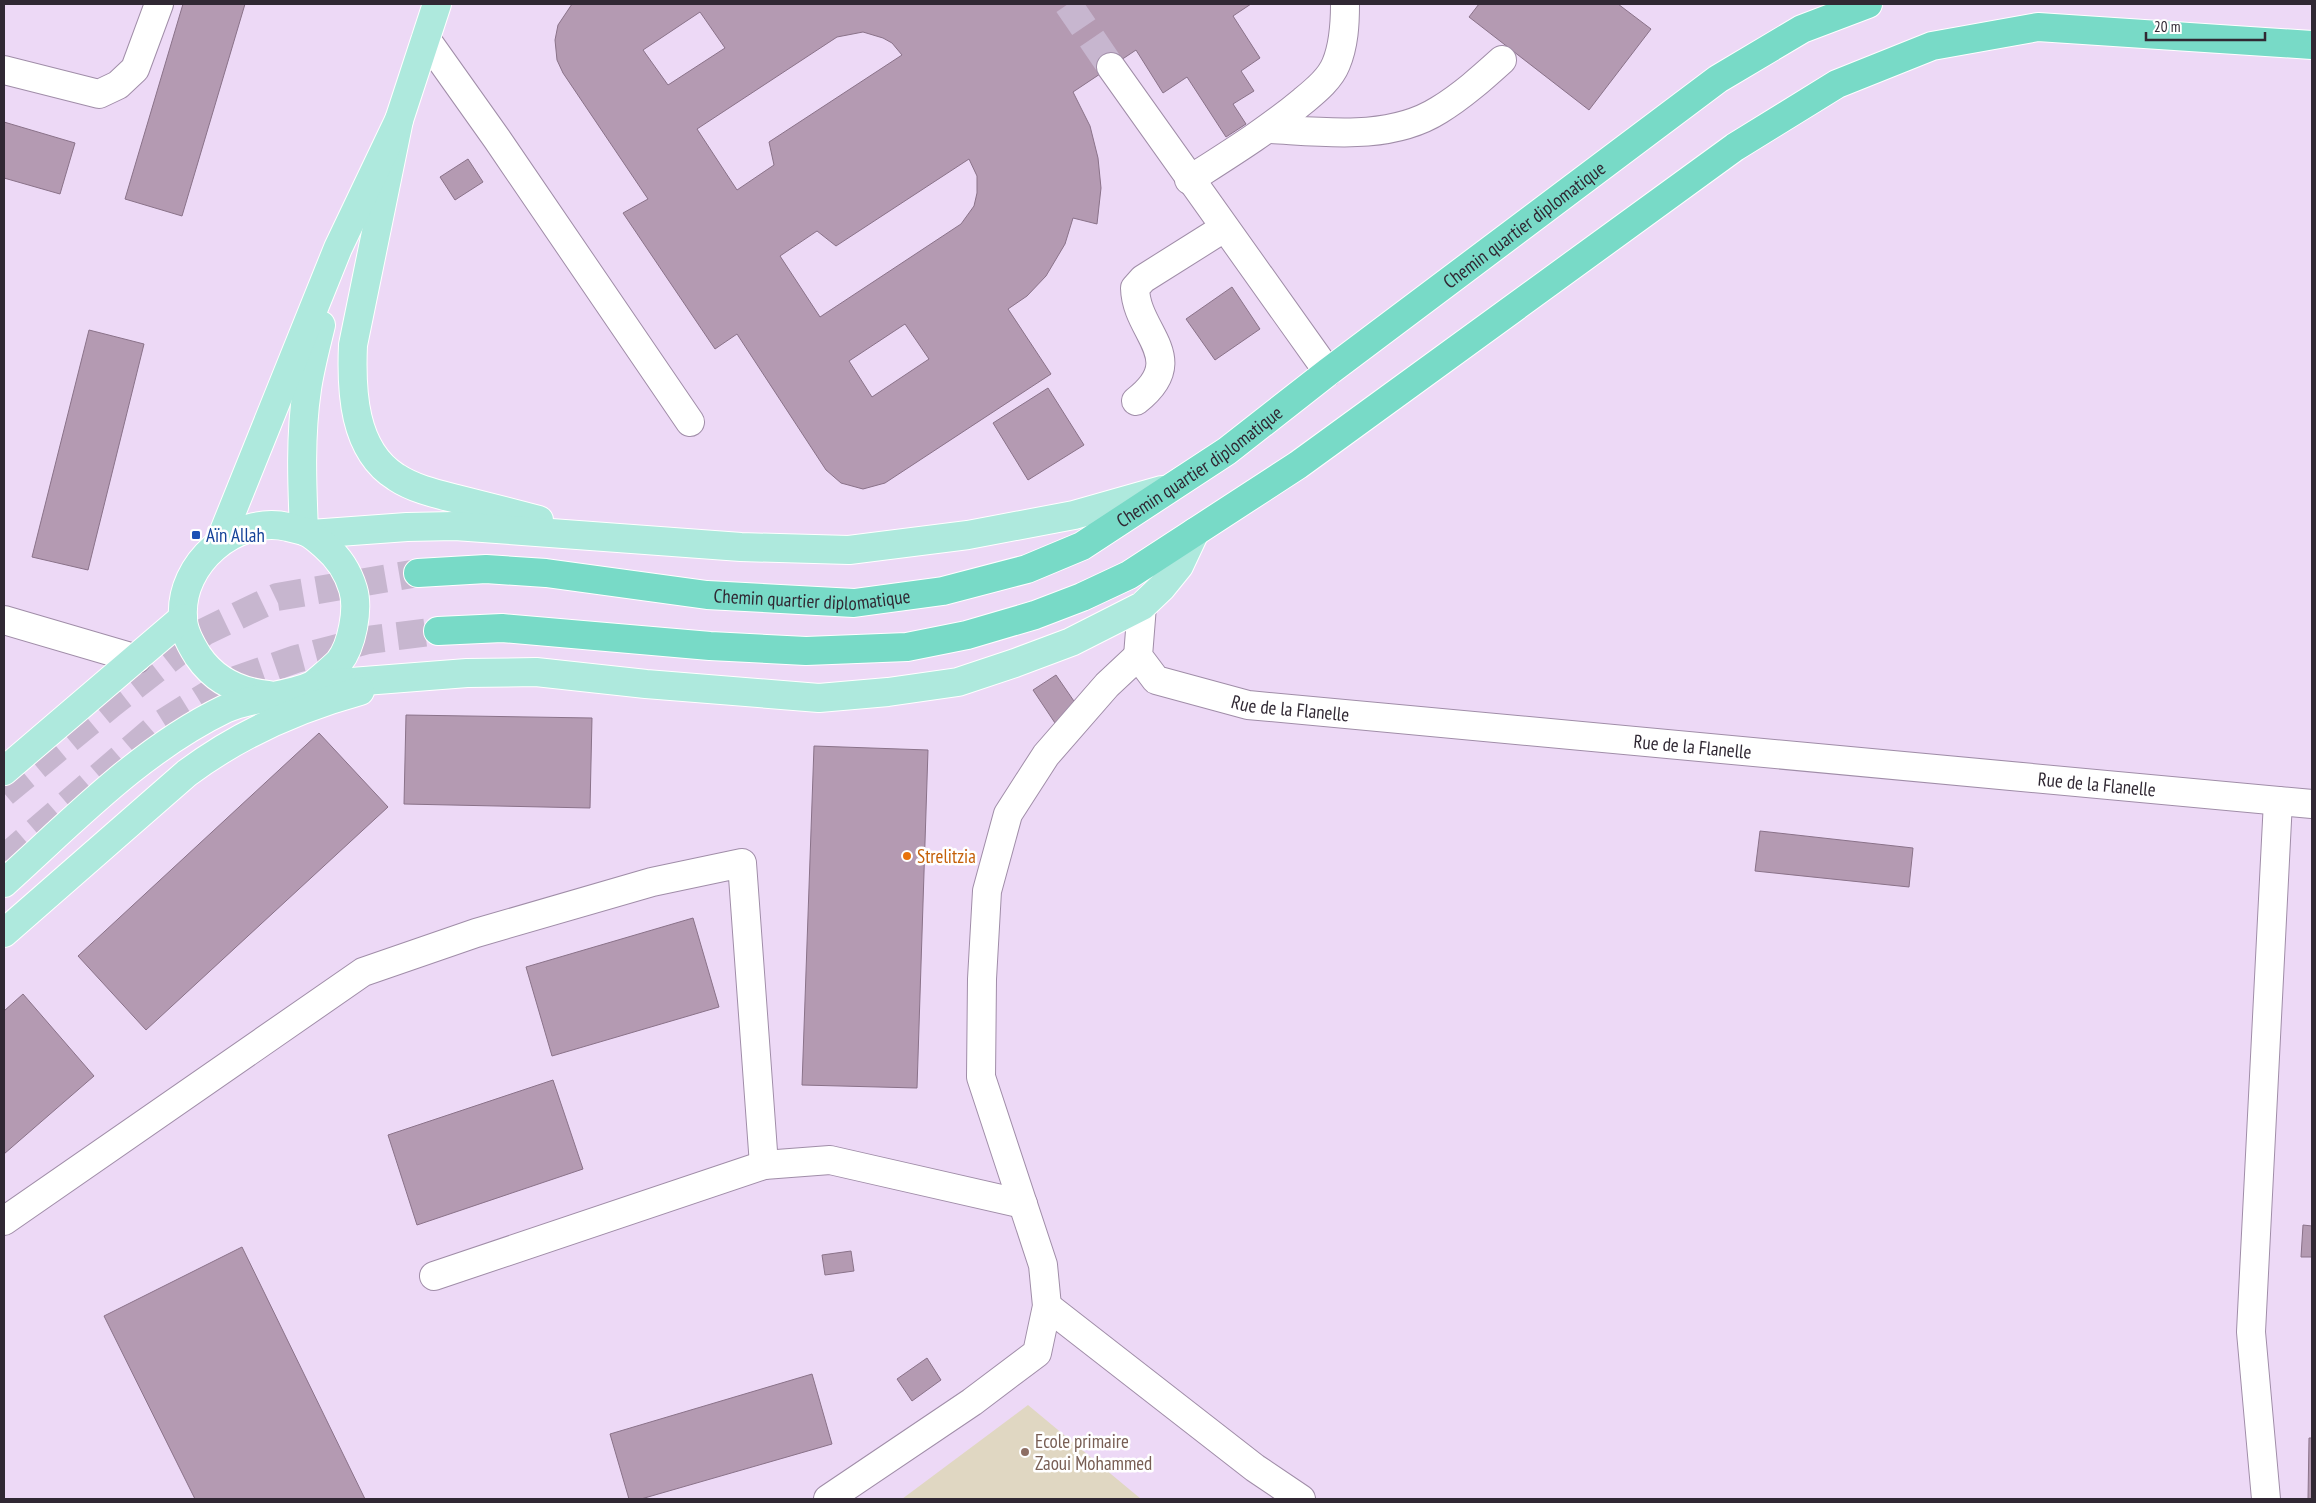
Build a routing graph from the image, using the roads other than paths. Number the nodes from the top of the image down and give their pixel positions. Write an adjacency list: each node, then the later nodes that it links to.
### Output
1 (159, 4): 9 (street)
2 (437, 4): 5 (main road)
3 (1345, 4): 11 (street)
4 (1863, 4): 15 (highway, Chemin quartier diplomatique)
5 (426, 39): 10 (main road); 17 (street)
6 (2312, 45): 20 (highway)
7 (1502, 60): 11 (street)
8 (1110, 67): 12 (street)
9 (4, 70)
10 (399, 120): 14 (main road); 21 (main road)
11 (1270, 128): 12 (street)
12 (1189, 180): 13 (street)
13 (1224, 228): 15 (street); 16 (street)
14 (338, 248): 19 (main road); 22 (main road)
15 (1328, 372): 18 (highway, Chemin quartier diplomatique)
16 (1136, 401)
17 (690, 422)
18 (1171, 488): 21 (main road); 23 (highway, Chemin quartier diplomatique)
19 (308, 532): 21 (main road); 22 (main road); 31 (main road)
20 (1195, 532): 24 (main road); 27 (highway)
21 (603, 537)
22 (220, 541): 25 (main road)
23 (418, 573)
24 (1142, 606): 28 (street); 30 (main road)
25 (182, 618): 29 (main road); 32 (main road)
26 (4, 620): 29 (street)
27 (438, 631)
28 (1138, 656): 34 (street, Rue de la Flanelle); 39 (street)
29 (137, 658): 33 (main road)
30 (411, 677): 31 (main road); 37 (main road)
31 (313, 685): 32 (main road)
32 (276, 696): 36 (main road)
33 (4, 772)
34 (2278, 801): 35 (street, Rue de la Flanelle); 45 (street)
35 (2312, 804)
36 (4, 884)
37 (4, 933)
38 (764, 1165): 39 (street); 40 (street); 41 (street)
39 (1023, 1204): 42 (street)
40 (4, 1221)
41 (434, 1276)
42 (1047, 1306): 43 (street); 44 (street)
43 (828, 1499)
44 (1301, 1499)
45 (2266, 1499)

